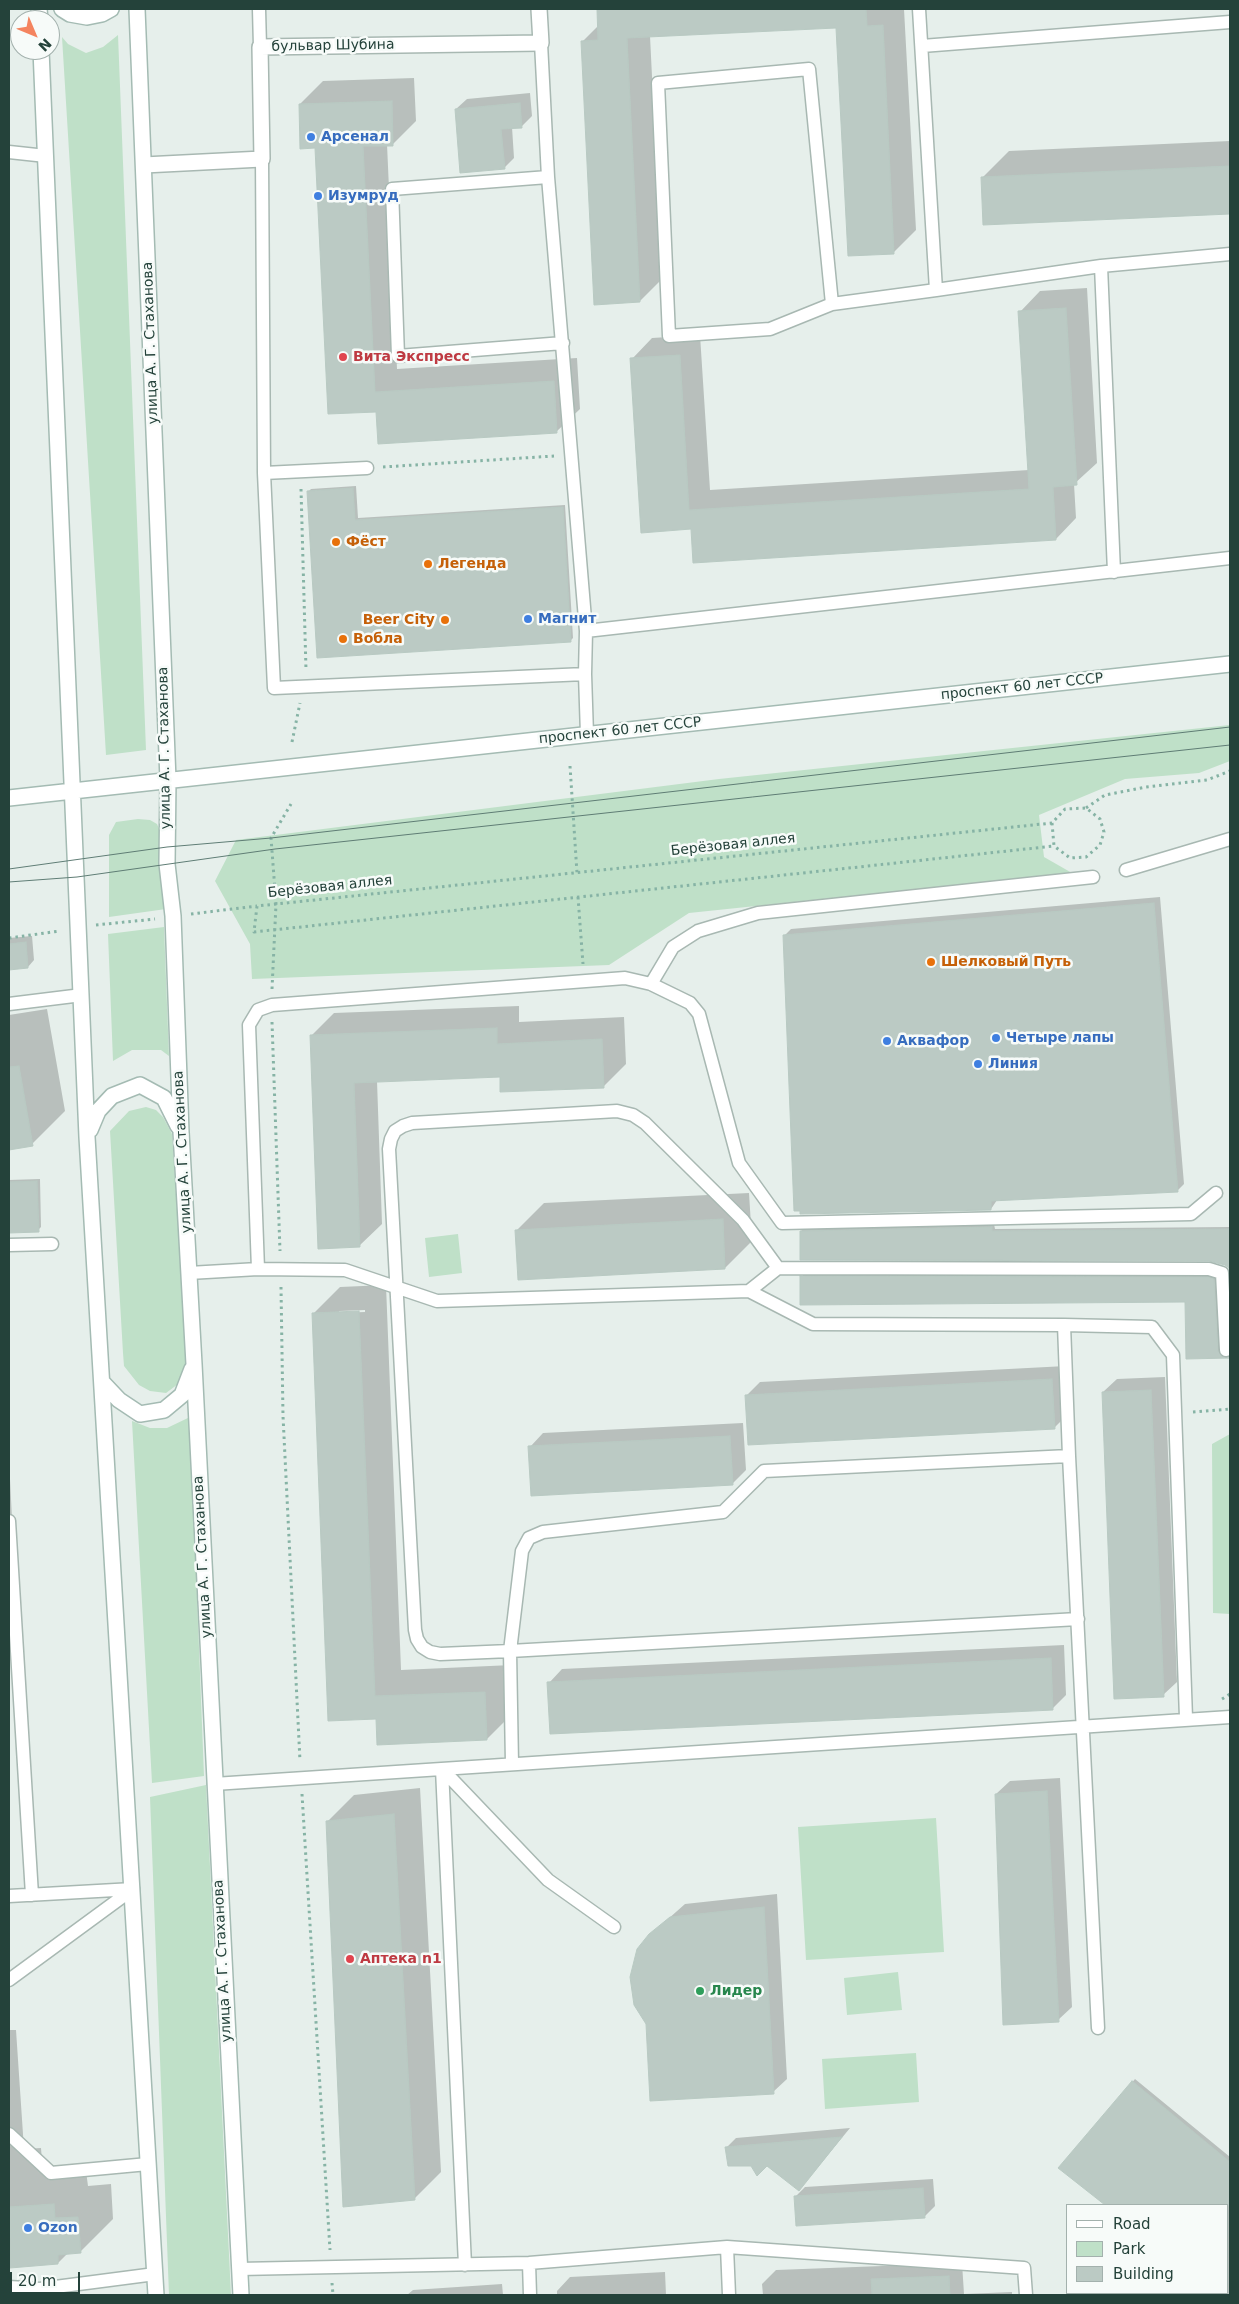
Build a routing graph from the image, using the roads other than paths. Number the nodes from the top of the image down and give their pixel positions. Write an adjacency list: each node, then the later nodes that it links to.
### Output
1 (62, 9): 2 (main road)
2 (111, 9)
3 (137, 9): 15 (main road, улица А. Г. Стаханова)
4 (260, 9): 10 (lane)
5 (539, 9): 8 (main road)
6 (919, 9): 9 (lane)
7 (1230, 22): 9 (lane)
8 (541, 44): 10 (main road, бульвар Шубина); 16 (lane)
9 (922, 46): 19 (lane)
10 (260, 47): 14 (main road, бульвар Шубина)
11 (41, 60): 13 (main road)
12 (9, 152): 13 (lane)
13 (46, 156): 31 (main road)
14 (262, 159): 15 (main road); 23 (lane)
15 (144, 165): 30 (main road, улица А. Г. Стаханова)
16 (548, 177): 21 (lane); 21 (lane)
17 (1230, 254): 18 (lane)
18 (1102, 266): 19 (lane); 25 (lane)
19 (936, 290): 20 (lane)
20 (832, 304): 20 (lane)
21 (562, 343): 26 (lane)
22 (367, 468): 23 (lane)
23 (264, 473): 28 (lane)
24 (1230, 558): 25 (lane)
25 (1114, 572): 26 (lane)
26 (586, 631): 28 (lane)
27 (1230, 664): 29 (main road, проспект 60 лет СССР)
28 (585, 674): 29 (lane)
29 (588, 735): 30 (main road, проспект 60 лет СССР)
30 (168, 780): 31 (main road, проспект 60 лет СССР); 39 (main road, улица А. Г. Стаханова)
31 (72, 792): 32 (main road, проспект 60 лет СССР); 37 (main road)
32 (9, 798)
33 (1230, 839): 34 (lane)
34 (1126, 870)
35 (1093, 877): 36 (lane)
36 (651, 984): 41 (lane); 45 (lane)
37 (82, 995): 38 (lane); 40 (main road)
38 (9, 1004)
39 (181, 1132): 40 (main road); 46 (main road, улица А. Г. Стаханова)
40 (88, 1138): 52 (main road)
41 (1216, 1193)
42 (52, 1244): 43 (lane)
43 (9, 1245)
44 (778, 1268): 47 (lane); 48 (lane); 50 (lane)
45 (258, 1269): 46 (lane); 47 (lane)
46 (189, 1274): 51 (main road, улица А. Г. Стаханова)
47 (398, 1288): 48 (lane); 56 (lane)
48 (749, 1291): 49 (lane)
49 (1064, 1325): 53 (lane); 58 (lane)
50 (1226, 1350)
51 (194, 1364): 52 (main road); 62 (main road, улица А. Г. Стаханова)
52 (102, 1382): 63 (main road)
53 (1069, 1456): 55 (lane); 56 (lane)
54 (9, 1521): 64 (lane)
55 (1078, 1619): 56 (lane); 59 (lane)
56 (510, 1651): 60 (lane)
57 (1230, 1717): 58 (lane)
58 (1186, 1718): 59 (lane)
59 (1083, 1725): 60 (lane); 68 (lane)
60 (512, 1764): 61 (lane)
61 (442, 1769): 62 (lane); 66 (lane); 73 (lane)
62 (214, 1784): 74 (main road, улица А. Г. Стаханова)
63 (133, 1889): 64 (lane); 67 (lane); 70 (main road)
64 (32, 1895): 65 (lane)
65 (9, 1896)
66 (614, 1927)
67 (9, 1980)
68 (1098, 2028)
69 (9, 2134): 70 (lane)
70 (148, 2164): 75 (main road)
71 (727, 2247): 72 (lane); 80 (lane); 81 (lane)
72 (529, 2263): 73 (lane); 79 (lane)
73 (466, 2265): 74 (lane)
74 (239, 2269): 78 (main road, улица А. Г. Стаханова)
75 (155, 2274): 76 (lane); 77 (main road)
76 (9, 2288)
77 (156, 2295)
78 (241, 2295)
79 (530, 2295)
80 (729, 2295)
81 (1026, 2295)

